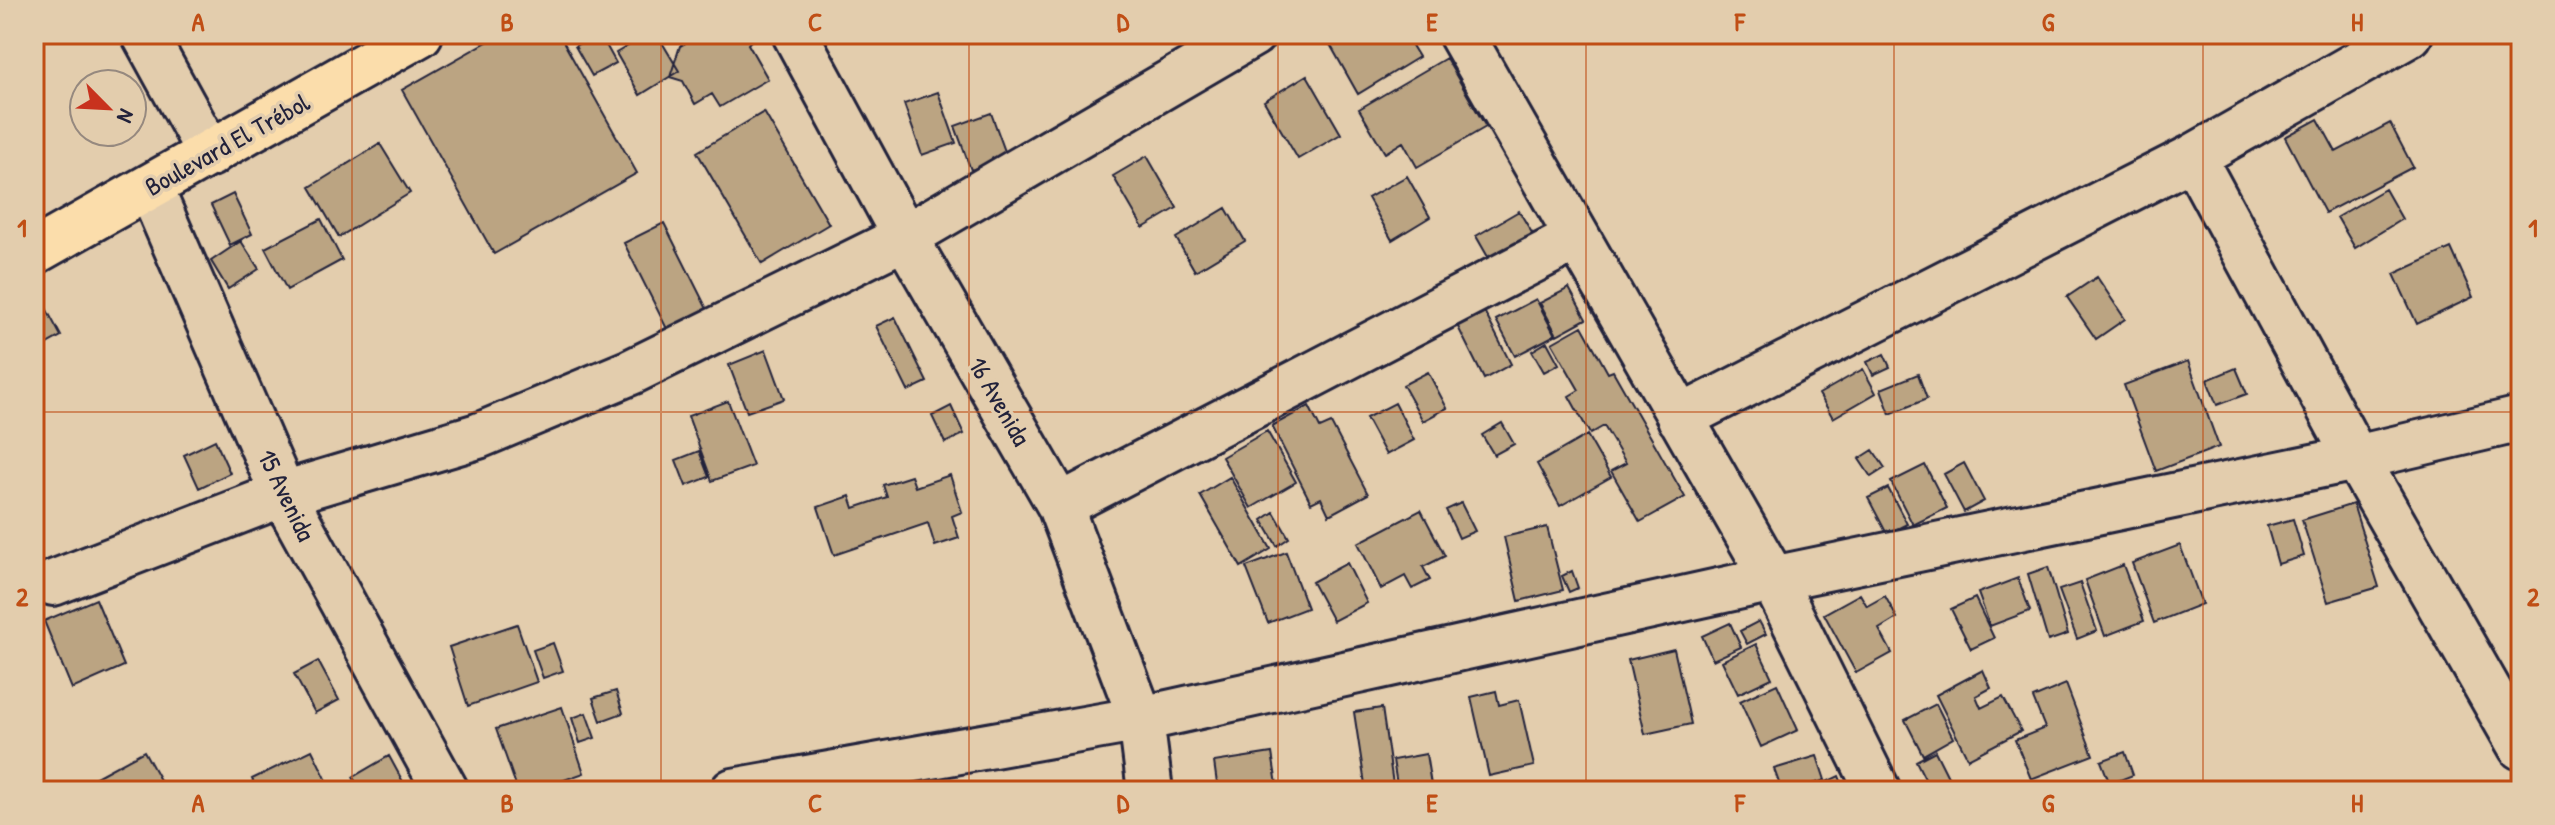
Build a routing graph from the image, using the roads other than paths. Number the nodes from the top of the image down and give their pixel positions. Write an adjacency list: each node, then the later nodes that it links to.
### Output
1 (144, 34): 7 (street)
2 (420, 34): 7 (main road, Boulevard El Trébol)
3 (795, 34): 10 (street, 16 Avenida)
4 (1253, 34): 10 (street)
5 (1461, 34): 11 (street)
6 (2410, 34): 8 (street)
7 (210, 154): 9 (main road, Boulevard El Trébol)
8 (2193, 157): 13 (street); 15 (street)
9 (150, 187): 12 (main road, Boulevard El Trébol); 16 (street, 15 Avenida)
10 (905, 237): 16 (street); 17 (street, 16 Avenida)
11 (1576, 238): 13 (street); 17 (street)
12 (34, 252)
13 (1680, 418): 18 (street)
14 (2521, 419): 15 (street)
15 (2356, 458): 18 (street); 21 (street)
16 (283, 494): 19 (street); 22 (street, 15 Avenida)
17 (1060, 506): 20 (street, 16 Avenida)
18 (1773, 579): 20 (street); 25 (street)
19 (53, 583)
20 (1141, 719): 23 (street); 24 (street, 16 Avenida)
21 (2521, 747)
22 (446, 791)
23 (733, 791)
24 (1150, 791)
25 (1878, 791)

